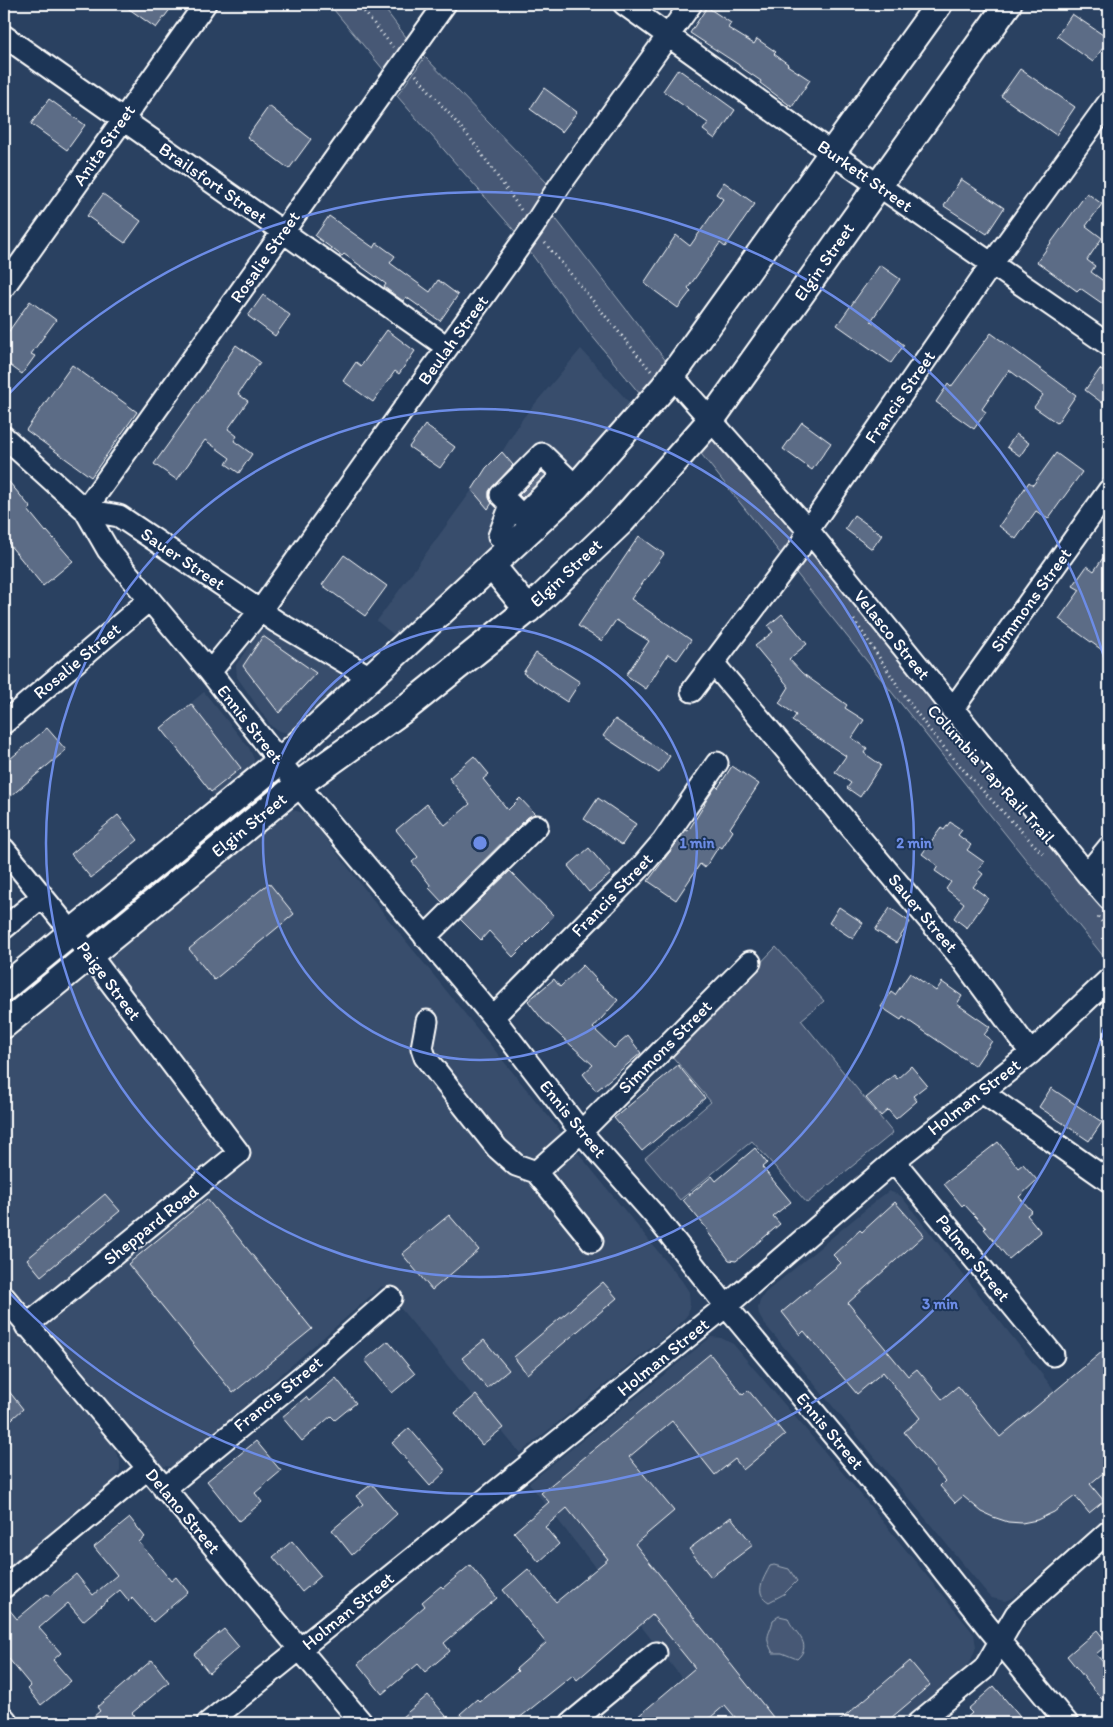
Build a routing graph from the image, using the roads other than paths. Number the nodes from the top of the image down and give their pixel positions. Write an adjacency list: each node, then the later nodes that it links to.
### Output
1 (205, 4): 10 (street, Anita Street)
2 (445, 4): 13 (street, Rosalie Street)
3 (624, 4): 8 (street, Burkett Street)
4 (691, 4): 8 (street, Beulah Street)
5 (939, 4): 11 (main road, Elgin Street)
6 (1008, 4): 12 (main road, Elgin Street)
7 (4, 36): 10 (street, Brailsfort Street)
8 (668, 36): 11 (street, Burkett Street); 17 (street, Beulah Street)
9 (1109, 102): 14 (street, Francis Street)
10 (122, 120): 13 (street, Brailsfort Street); 15 (street, Anita Street)
11 (832, 154): 12 (street, Burkett Street); 18 (main road, Elgin Street)
12 (878, 186): 14 (street, Burkett Street); 19 (main road, Elgin Street)
13 (283, 231): 17 (street, Brailsfort Street); 24 (street, Rosalie Street)
14 (991, 265): 16 (street, Burkett Street); 25 (street, Francis Street)
15 (4, 287)
16 (1109, 345)
17 (447, 347): 29 (street, Beulah Street)
18 (661, 373): 19 (street, Velasco Street); 21 (main road, Elgin Street)
19 (712, 420): 25 (street, Velasco Street); 28 (main road, Elgin Street)
20 (7, 445): 24 (street)
21 (570, 481): 23 (street); 23 (street); 26 (main road, Elgin Street)
22 (1109, 490): 34 (street, Simmons Street)
23 (511, 505): 26 (street)
24 (85, 510): 27 (street, Ennis Street); 29 (street, Sauer Street)
25 (808, 530): 30 (street, Francis Street); 34 (street, Velasco Street)
26 (501, 557): 28 (main road); 32 (main road, Elgin Street)
27 (149, 600): 31 (street, Ennis Street); 35 (street, Rosalie Street)
28 (528, 610): 38 (main road, Elgin Street)
29 (260, 611): 31 (street, Beulah Street); 32 (street, Sauer Street)
30 (714, 663): 33 (street, Francis Street); 55 (street, Sauer Street)
31 (210, 672): 36 (street, Ennis Street)
32 (370, 677): 36 (main road, Elgin Street)
33 (692, 691)
34 (952, 710): 42 (street, Velasco Street)
35 (4, 723)
36 (279, 762): 38 (street, Ennis Street); 46 (main road, Elgin Street)
37 (716, 763): 52 (street, Francis Street)
38 (298, 785): 47 (street, Ennis Street); 48 (main road, Elgin Street)
39 (537, 826): 47 (street)
40 (1109, 847): 42 (street)
41 (4, 849): 43 (street, Paige Street)
42 (1087, 874): 44 (street, Velasco Street)
43 (43, 896): 45 (street); 46 (street, Paige Street)
44 (1103, 907)
45 (4, 928)
46 (72, 932): 48 (street, Paige Street); 51 (main road, Elgin Street)
47 (425, 937): 52 (street, Ennis Street)
48 (90, 955): 54 (main road, Elgin Street); 57 (street, Paige Street)
49 (750, 962): 58 (street, Simmons Street)
50 (1109, 979): 55 (street, Holman Street)
51 (4, 988)
52 (493, 1017): 58 (street, Ennis Street)
53 (427, 1022): 60 (street)
54 (4, 1026)
55 (1031, 1053): 56 (street, Holman Street)
56 (982, 1092): 59 (street, Holman Street); 61 (street)
57 (211, 1117): 66 (street, Sheppard Road)
58 (581, 1132): 60 (street, Simmons Street); 65 (street, Ennis Street)
59 (894, 1161): 65 (street, Holman Street); 67 (street, Palmer Street)
60 (536, 1172): 62 (street)
61 (1109, 1181)
62 (592, 1241)
63 (4, 1297): 66 (street, Delano Street)
64 (391, 1298): 69 (street, Francis Street)
65 (726, 1306): 72 (street, Ennis Street); 73 (street, Holman Street)
66 (26, 1326): 68 (street, Delano Street)
67 (1052, 1355)
68 (147, 1469): 69 (street, Delano Street); 71 (street)
69 (164, 1489): 73 (street, Delano Street)
70 (1109, 1531): 72 (street)
71 (4, 1587)
72 (1000, 1642): 80 (street); 81 (street, Ennis Street)
73 (301, 1650): 77 (street, Holman Street); 78 (street, Delano Street)
74 (656, 1653): 79 (street)
75 (4, 1718): 76 (street)
76 (8, 1723)
77 (208, 1723)
78 (362, 1723)
79 (571, 1723)
80 (918, 1723)
81 (1067, 1723)

